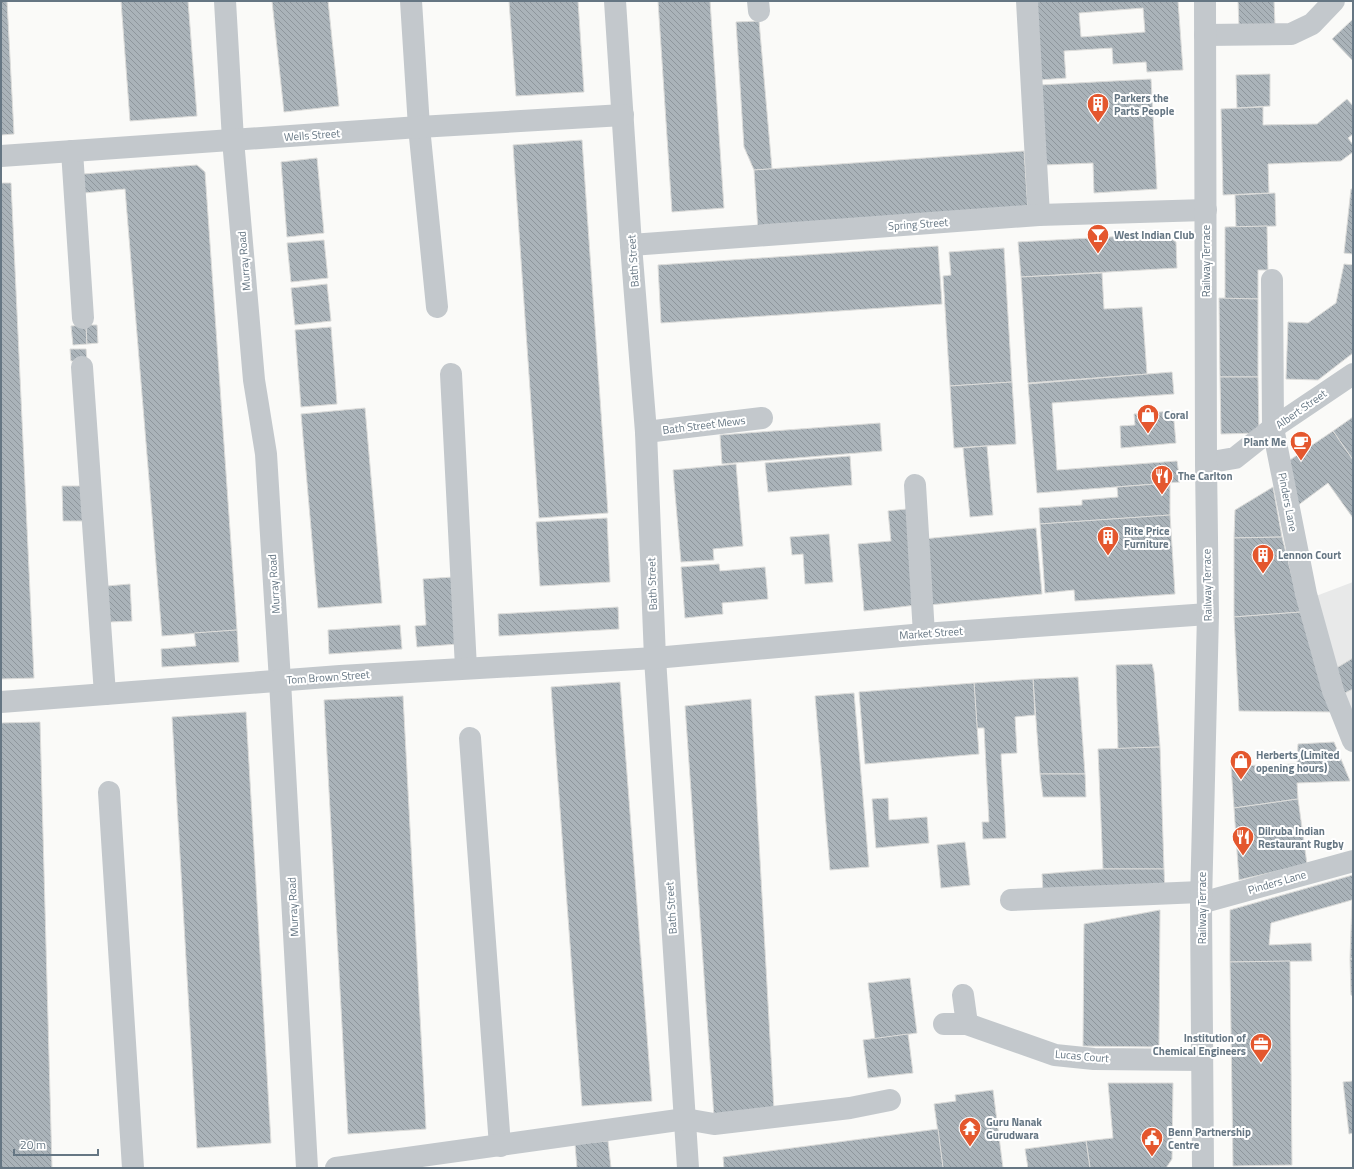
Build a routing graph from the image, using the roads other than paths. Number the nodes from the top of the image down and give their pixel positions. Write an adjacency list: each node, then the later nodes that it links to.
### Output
1 (225, 1): 10 (street, Murray Road)
2 (411, 1): 9 (street)
3 (615, 1): 8 (street, Bath Street)
4 (1027, 1): 14 (street)
5 (1205, 1): 7 (street, Railway Terrace)
6 (1334, 1): 7 (street)
7 (1205, 35): 13 (street, Railway Terrace)
8 (623, 115): 9 (street, Wells Street); 15 (street, Bath Street)
9 (419, 127): 10 (street, Wells Street); 17 (street)
10 (233, 140): 11 (street, Wells Street); 31 (street, Murray Road)
11 (72, 151): 12 (street, Wells Street); 18 (street)
12 (1, 156)
13 (1206, 210): 14 (street, Spring Street); 25 (street, Railway Terrace)
14 (1039, 215): 15 (street, Spring Street)
15 (631, 245): 24 (street, Bath Street)
16 (1272, 280): 23 (street, Pinders Lane)
17 (436, 307)
18 (83, 318)
19 (82, 367): 32 (street)
20 (451, 374): 30 (street)
21 (1353, 374): 23 (street, Albert Street)
22 (762, 418): 24 (street, Bath Street Mews)
23 (1273, 428): 25 (street, Albert Street); 35 (street, Pinders Lane)
24 (646, 432): 29 (street, Bath Street)
25 (1206, 463): 27 (street, Railway Terrace)
26 (915, 485): 28 (street)
27 (1208, 614): 28 (street, Market Street); 38 (street, Railway Terrace)
28 (924, 634): 29 (street, Market Street)
29 (655, 658): 30 (street, Tom Brown Street); 45 (street, Bath Street)
30 (466, 668): 31 (street, Tom Brown Street)
31 (280, 681): 32 (street, Tom Brown Street); 48 (street, Murray Road)
32 (105, 694): 33 (street, Tom Brown Street)
33 (1, 702)
34 (470, 738): 46 (street)
35 (1353, 741)
36 (109, 792): 47 (street)
37 (1353, 861): 38 (street, Pinders Lane)
38 (1201, 898): 39 (street, Pinders Lane); 43 (street, Railway Terrace)
39 (1011, 900)
40 (963, 994): 42 (street)
41 (944, 1024): 42 (street, Lucas Court)
42 (967, 1024): 43 (street, Lucas Court)
43 (1202, 1060): 51 (street, Railway Terrace)
44 (890, 1100): 45 (street)
45 (685, 1119): 46 (street); 50 (street, Bath Street)
46 (500, 1146): 49 (street)
47 (133, 1168)
48 (307, 1168)
49 (336, 1168)
50 (688, 1168)
51 (1203, 1168)

